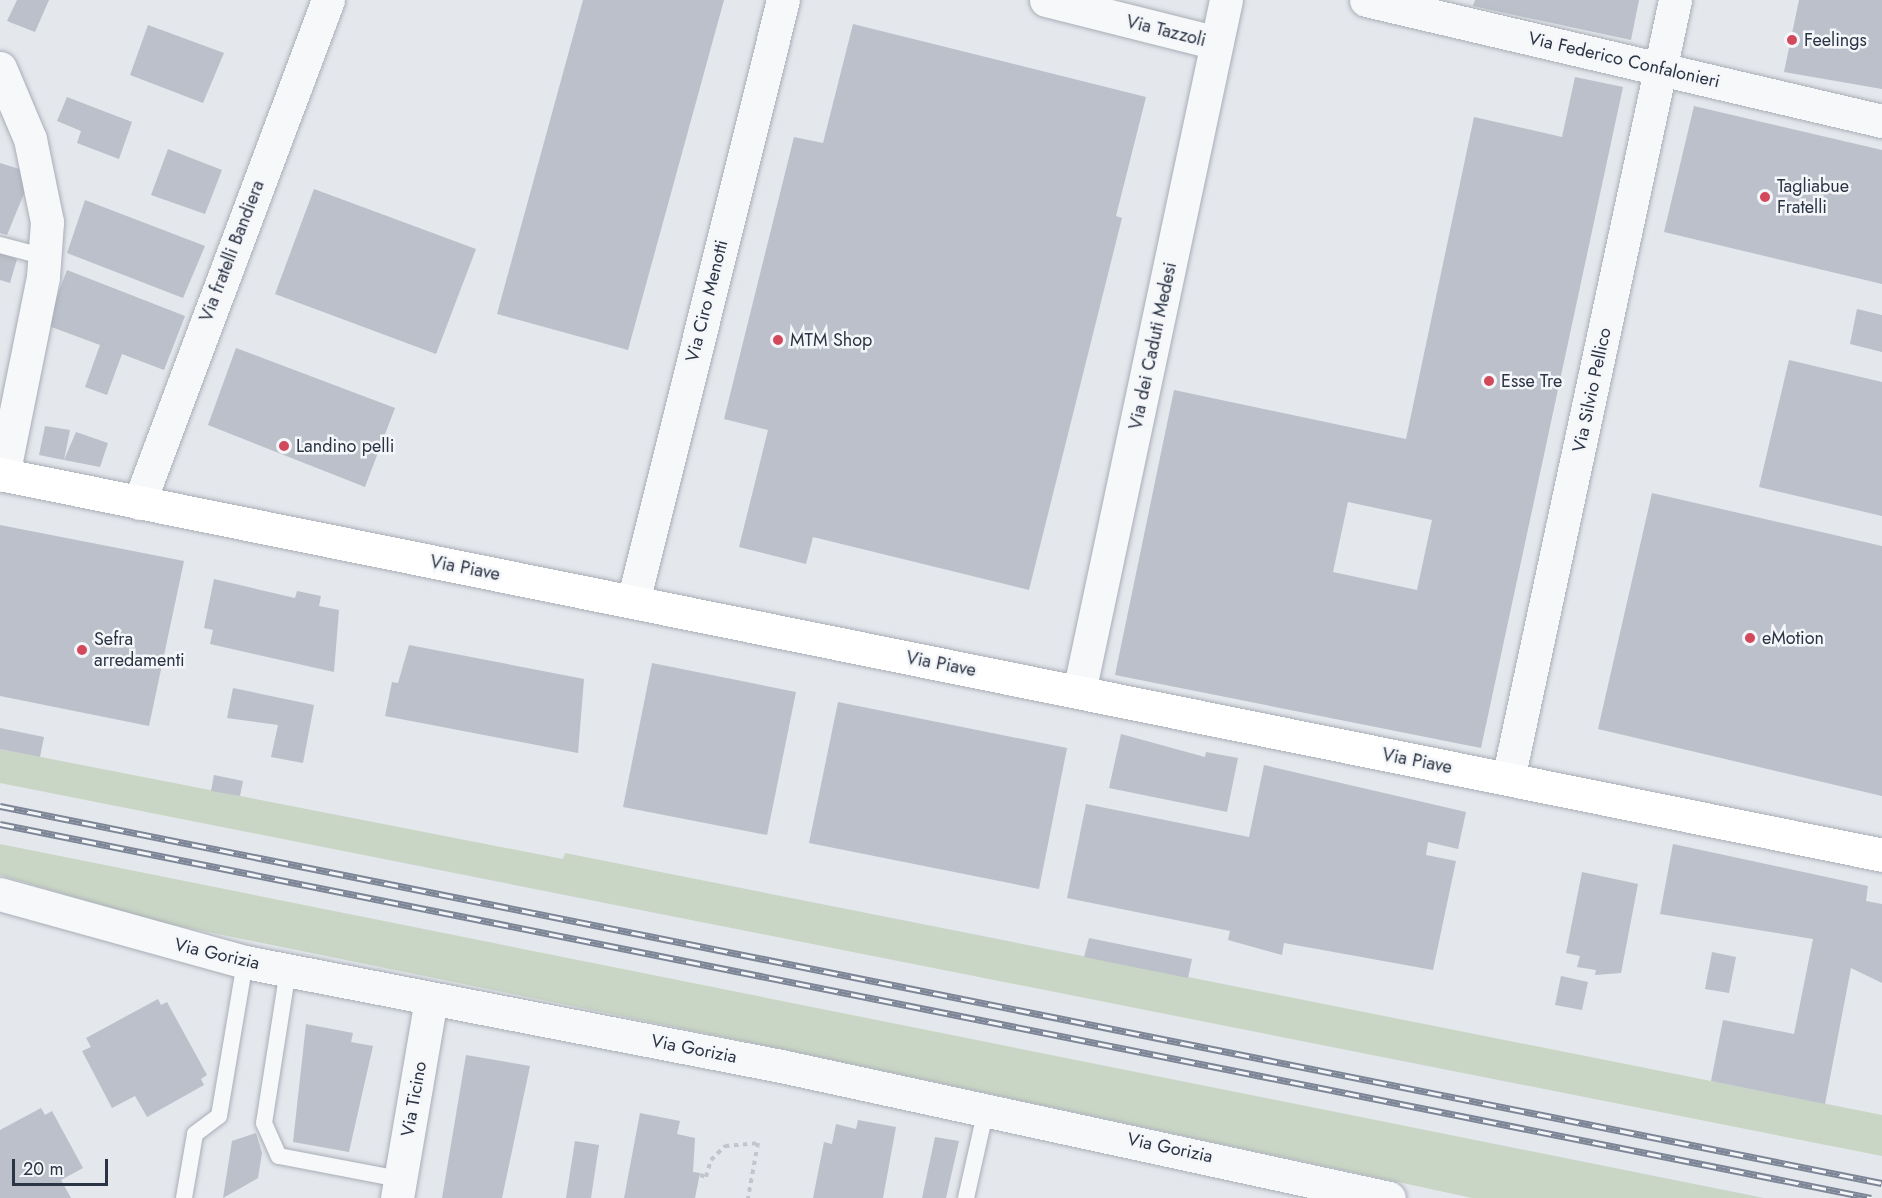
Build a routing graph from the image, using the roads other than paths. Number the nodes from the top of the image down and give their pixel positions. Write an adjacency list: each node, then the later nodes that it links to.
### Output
1 (328, 0): 14 (street, Via fratelli Bandiera)
2 (783, 0): 15 (street, Via Ciro Menotti)
3 (1046, 0): 7 (street, Via Tazzoli)
4 (1226, 0): 7 (street, Via dei Caduti Medesi)
5 (1366, 0): 9 (street, Via Federico Confalonieri)
6 (1675, 0): 9 (street, Via Silvio Pellico)
7 (1217, 43): 16 (street, Via dei Caduti Medesi)
8 (0, 68): 12 (street)
9 (1661, 69): 10 (street, Via Federico Confalonieri); 17 (street, Via Silvio Pellico)
10 (1882, 121)
11 (0, 245): 12 (lane)
12 (45, 257): 13 (street)
13 (1, 475): 14 (street, Via Piave)
14 (139, 503): 15 (street, Via Piave)
15 (633, 602): 16 (street, Via Piave)
16 (1079, 692): 17 (street, Via Piave)
17 (1508, 779): 18 (street, Via Piave)
18 (1882, 855)
19 (0, 894): 20 (street, Via Gorizia)
20 (245, 962): 21 (street, Via Gorizia); 25 (lane)
21 (288, 970): 22 (street, Via Gorizia); 24 (lane)
22 (431, 999): 23 (street, Via Gorizia); 24 (street, Via Ticino)
23 (986, 1109): 26 (lane); 27 (street, Via Gorizia)
24 (399, 1188)
25 (184, 1198)
26 (966, 1198)
27 (1389, 1198)

